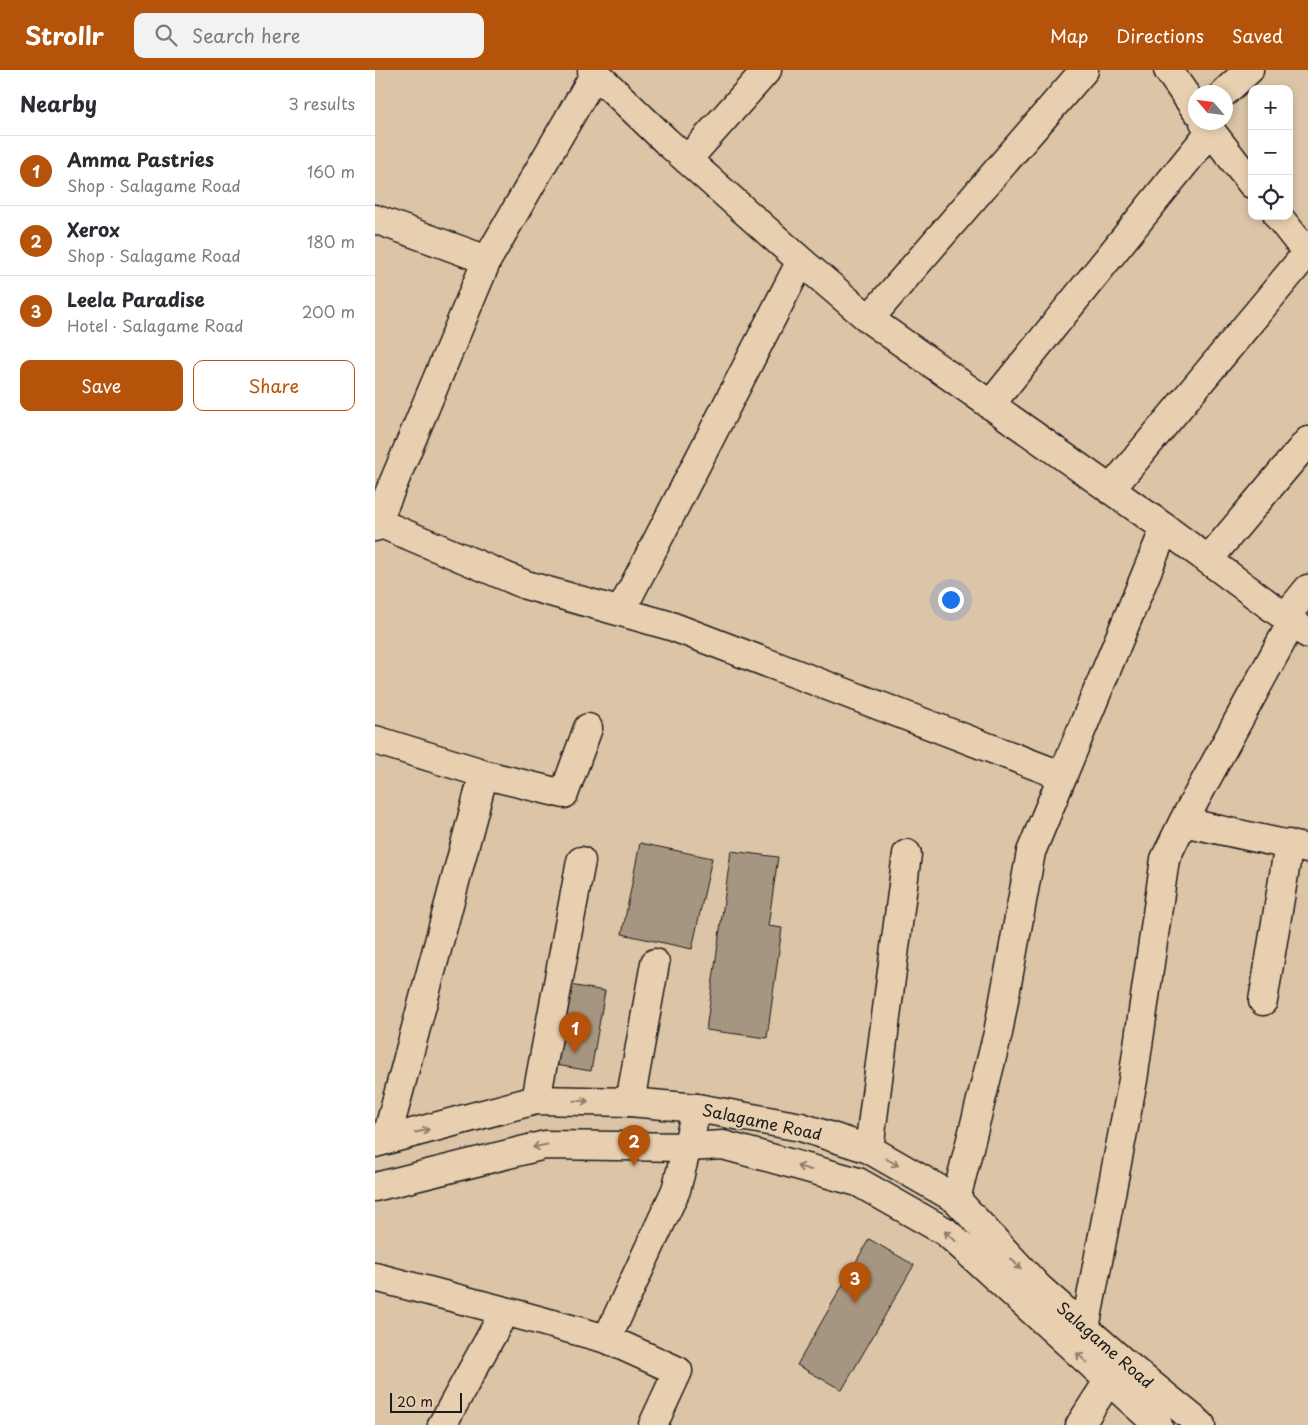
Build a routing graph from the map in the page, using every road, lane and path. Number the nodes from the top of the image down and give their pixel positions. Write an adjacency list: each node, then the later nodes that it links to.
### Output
1 (767, 70): 10 (street)
2 (1083, 70): 17 (street)
3 (1168, 70): 7 (street)
4 (1249, 70): 6 (street)
5 (594, 71): 10 (street); 15 (street)
6 (1233, 85)
7 (1188, 99)
8 (1196, 130): 18 (street)
9 (1210, 130): 11 (street)
10 (687, 160): 16 (street)
11 (1248, 179)
12 (375, 219): 15 (street)
13 (1282, 220): 14 (street)
14 (1305, 243): 20 (street)
15 (487, 260): 21 (street)
16 (801, 262): 17 (street); 25 (street)
17 (869, 319): 18 (street)
18 (990, 405): 20 (street)
19 (1308, 441): 23 (street)
20 (1110, 490): 22 (street)
21 (377, 516): 25 (street)
22 (1165, 528): 23 (street); 30 (street)
23 (1208, 560): 26 (street)
24 (1308, 589): 26 (street)
25 (621, 611): 30 (street)
26 (1295, 624): 31 (street)
27 (588, 728): 29 (street)
28 (375, 740): 29 (street)
29 (482, 774): 40 (street)
30 (1063, 776): 44 (street)
31 (1183, 822): 32 (street); 47 (street)
32 (1298, 846): 36 (street)
33 (907, 854): 42 (street)
34 (581, 861): 37 (street)
35 (655, 963): 38 (street)
36 (1263, 1001)
37 (536, 1100): 38 (street, Salagame Road, one-way to 38); 40 (street, Salagame Road, one-way to 37)
38 (630, 1102): 39 (street, Salagame Road)
39 (697, 1108): 41 (street); 42 (street, Salagame Road)
40 (381, 1141)
41 (688, 1147): 43 (street, one-way to 43); 48 (street); 49 (street, one-way to 41)
42 (869, 1149): 44 (street, Salagame Road, one-way to 44)
43 (375, 1187)
44 (956, 1199): 47 (street, Salagame Road, one-way to 47)
45 (375, 1277): 46 (street)
46 (505, 1311): 48 (street); 51 (street)
47 (1085, 1328): 49 (street, Salagame Road)
48 (607, 1339): 52 (street)
49 (1115, 1371): 50 (street, Salagame Road); 53 (street); 54 (street)
50 (1195, 1423)
51 (443, 1425)
52 (653, 1425)
53 (1081, 1425)
54 (1158, 1425)

